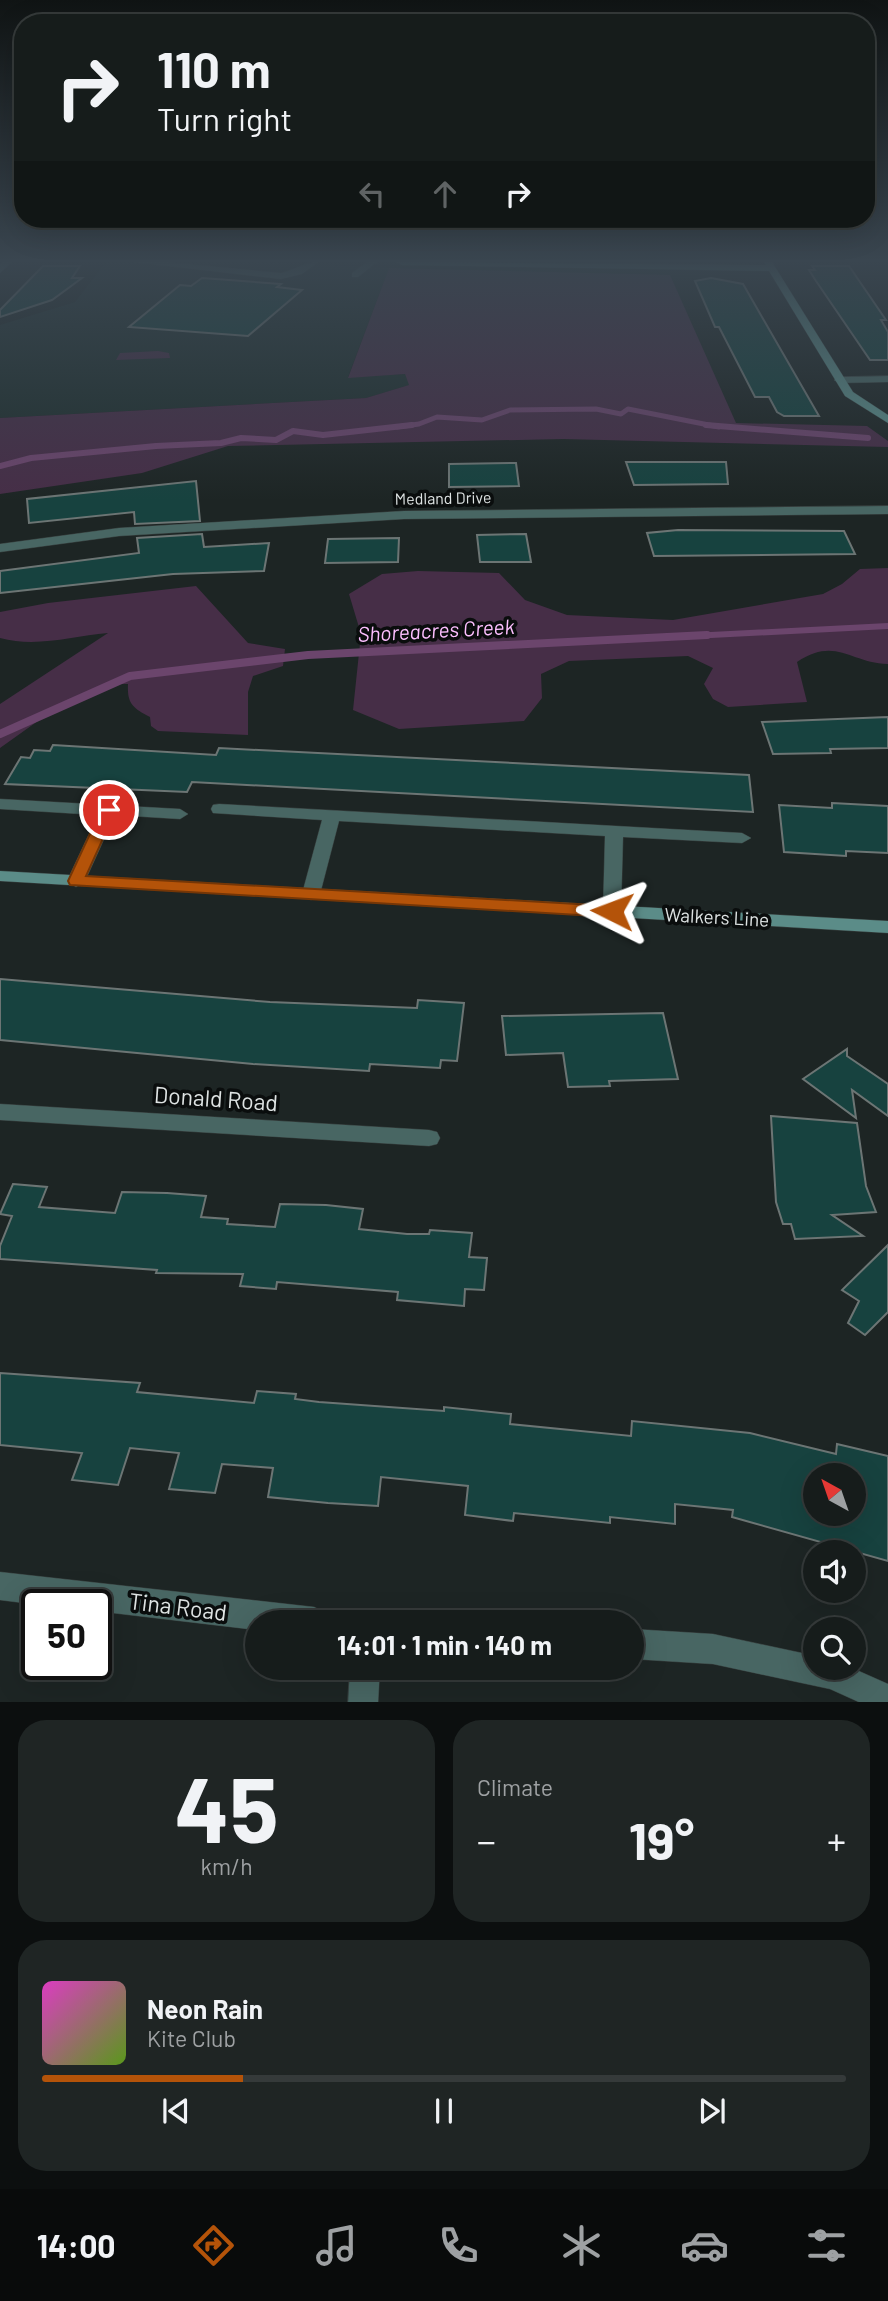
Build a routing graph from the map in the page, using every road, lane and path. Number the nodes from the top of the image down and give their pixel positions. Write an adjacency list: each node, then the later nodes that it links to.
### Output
1 (816, 341): 3 (street)
2 (888, 379): 3 (street)
3 (839, 380): 4 (street)
4 (888, 420)
5 (888, 510): 6 (street, Medland Drive)
6 (0, 548)
7 (0, 804): 9 (street)
8 (219, 808): 11 (street)
9 (109, 810): 10 (street); 15 (street)
10 (180, 814)
11 (332, 815): 12 (street); 16 (street)
12 (614, 831): 13 (street); 17 (street)
13 (742, 838)
14 (0, 876): 15 (street, Walkers Line)
15 (76, 881): 16 (street, Walkers Line)
16 (311, 894): 17 (street, Walkers Line)
17 (612, 911): 18 (street, Walkers Line)
18 (888, 927)
19 (0, 1111): 20 (street, Donald Road)
20 (429, 1138)
21 (0, 1586): 22 (street, Tina Road)
22 (245, 1614)
23 (644, 1645): 25 (street)
24 (364, 1680): 26 (street)
25 (888, 1699)
26 (363, 1702)

